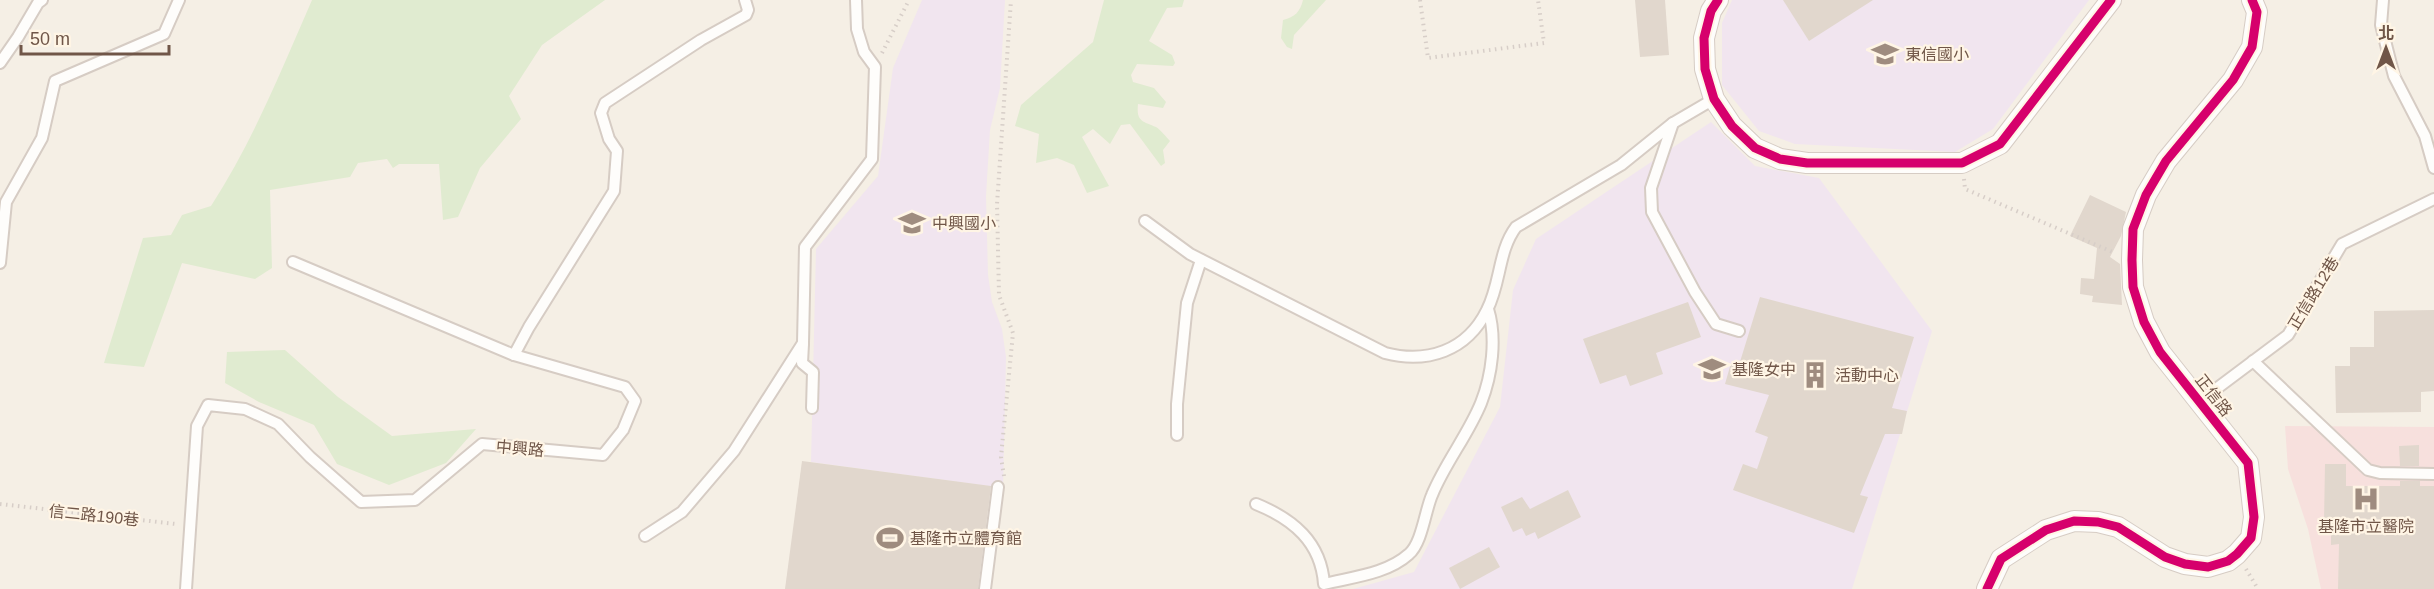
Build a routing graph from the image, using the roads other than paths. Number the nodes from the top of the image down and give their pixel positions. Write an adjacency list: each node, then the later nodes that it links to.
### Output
1 (42, 0): 9 (lane)
2 (179, 0): 17 (lane)
3 (745, 0): 21 (lane)
4 (856, 0): 20 (lane)
5 (1718, 0): 10 (street)
6 (2111, 0): 10 (street)
7 (2252, 0): 23 (street, 正信路)
8 (2383, 0): 12 (lane)
9 (0, 63)
10 (1714, 99): 11 (lane)
11 (1673, 123): 18 (lane); 19 (lane)
12 (2434, 168)
13 (2434, 199): 22 (lane, 正信路12巷)
14 (1145, 221): 15 (lane)
15 (1201, 260): 18 (lane); 25 (lane)
16 (294, 262): 21 (lane, 中興路)
17 (0, 263)
18 (1488, 309): 28 (lane)
19 (1739, 331)
20 (803, 343): 24 (lane); 29 (lane)
21 (514, 355): 30 (lane, 中興路)
22 (2253, 361): 23 (lane, 正信路12巷); 26 (lane)
23 (2200, 401): 32 (street, 正信路)
24 (812, 408)
25 (1177, 435)
26 (2434, 474)
27 (1001, 483): 31 (lane)
28 (1256, 504)
29 (645, 536)
30 (186, 589)
31 (985, 589)
32 (1988, 589)

